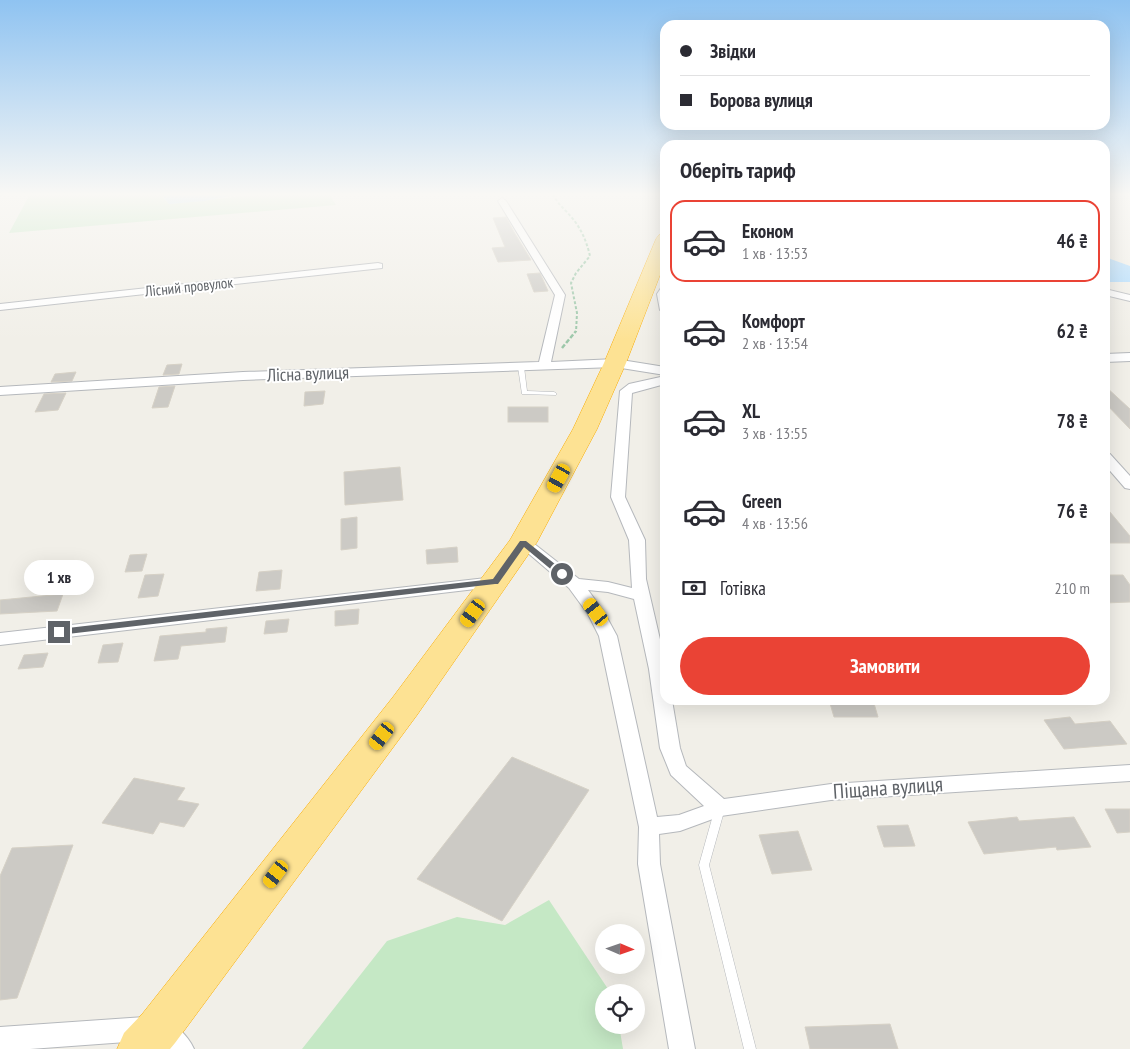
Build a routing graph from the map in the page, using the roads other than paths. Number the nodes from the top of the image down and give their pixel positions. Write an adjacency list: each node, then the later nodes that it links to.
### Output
1 (528, 243): 10 (street)
2 (660, 251): 9 (highway)
3 (378, 266): 6 (street, Лісний провулок)
4 (1110, 293): 5 (street)
5 (1130, 298)
6 (0, 307)
7 (1130, 357): 8 (street)
8 (1110, 358)
9 (615, 363): 10 (street, Лісна вулиця); 12 (street, Лісна вулиця); 18 (highway)
10 (549, 366): 11 (street, Лісна вулиця)
11 (521, 367): 14 (street, Лісна вулиця); 15 (lane)
12 (660, 370)
13 (660, 381): 21 (street)
14 (0, 391)
15 (554, 394)
16 (1110, 463): 17 (street)
17 (1130, 485)
18 (523, 542): 19 (highway); 20 (street)
19 (495, 582): 22 (street); 29 (highway)
20 (575, 584): 21 (street); 27 (street)
21 (642, 596): 23 (street)
22 (0, 639)
23 (660, 681)
24 (664, 705): 26 (street)
25 (1130, 772): 26 (street, Піщана вулиця)
26 (720, 808): 27 (street, Піщана вулиця); 31 (lane)
27 (649, 827): 30 (street)
28 (0, 1039): 29 (street)
29 (160, 1042)
30 (682, 1049)
31 (750, 1049)

